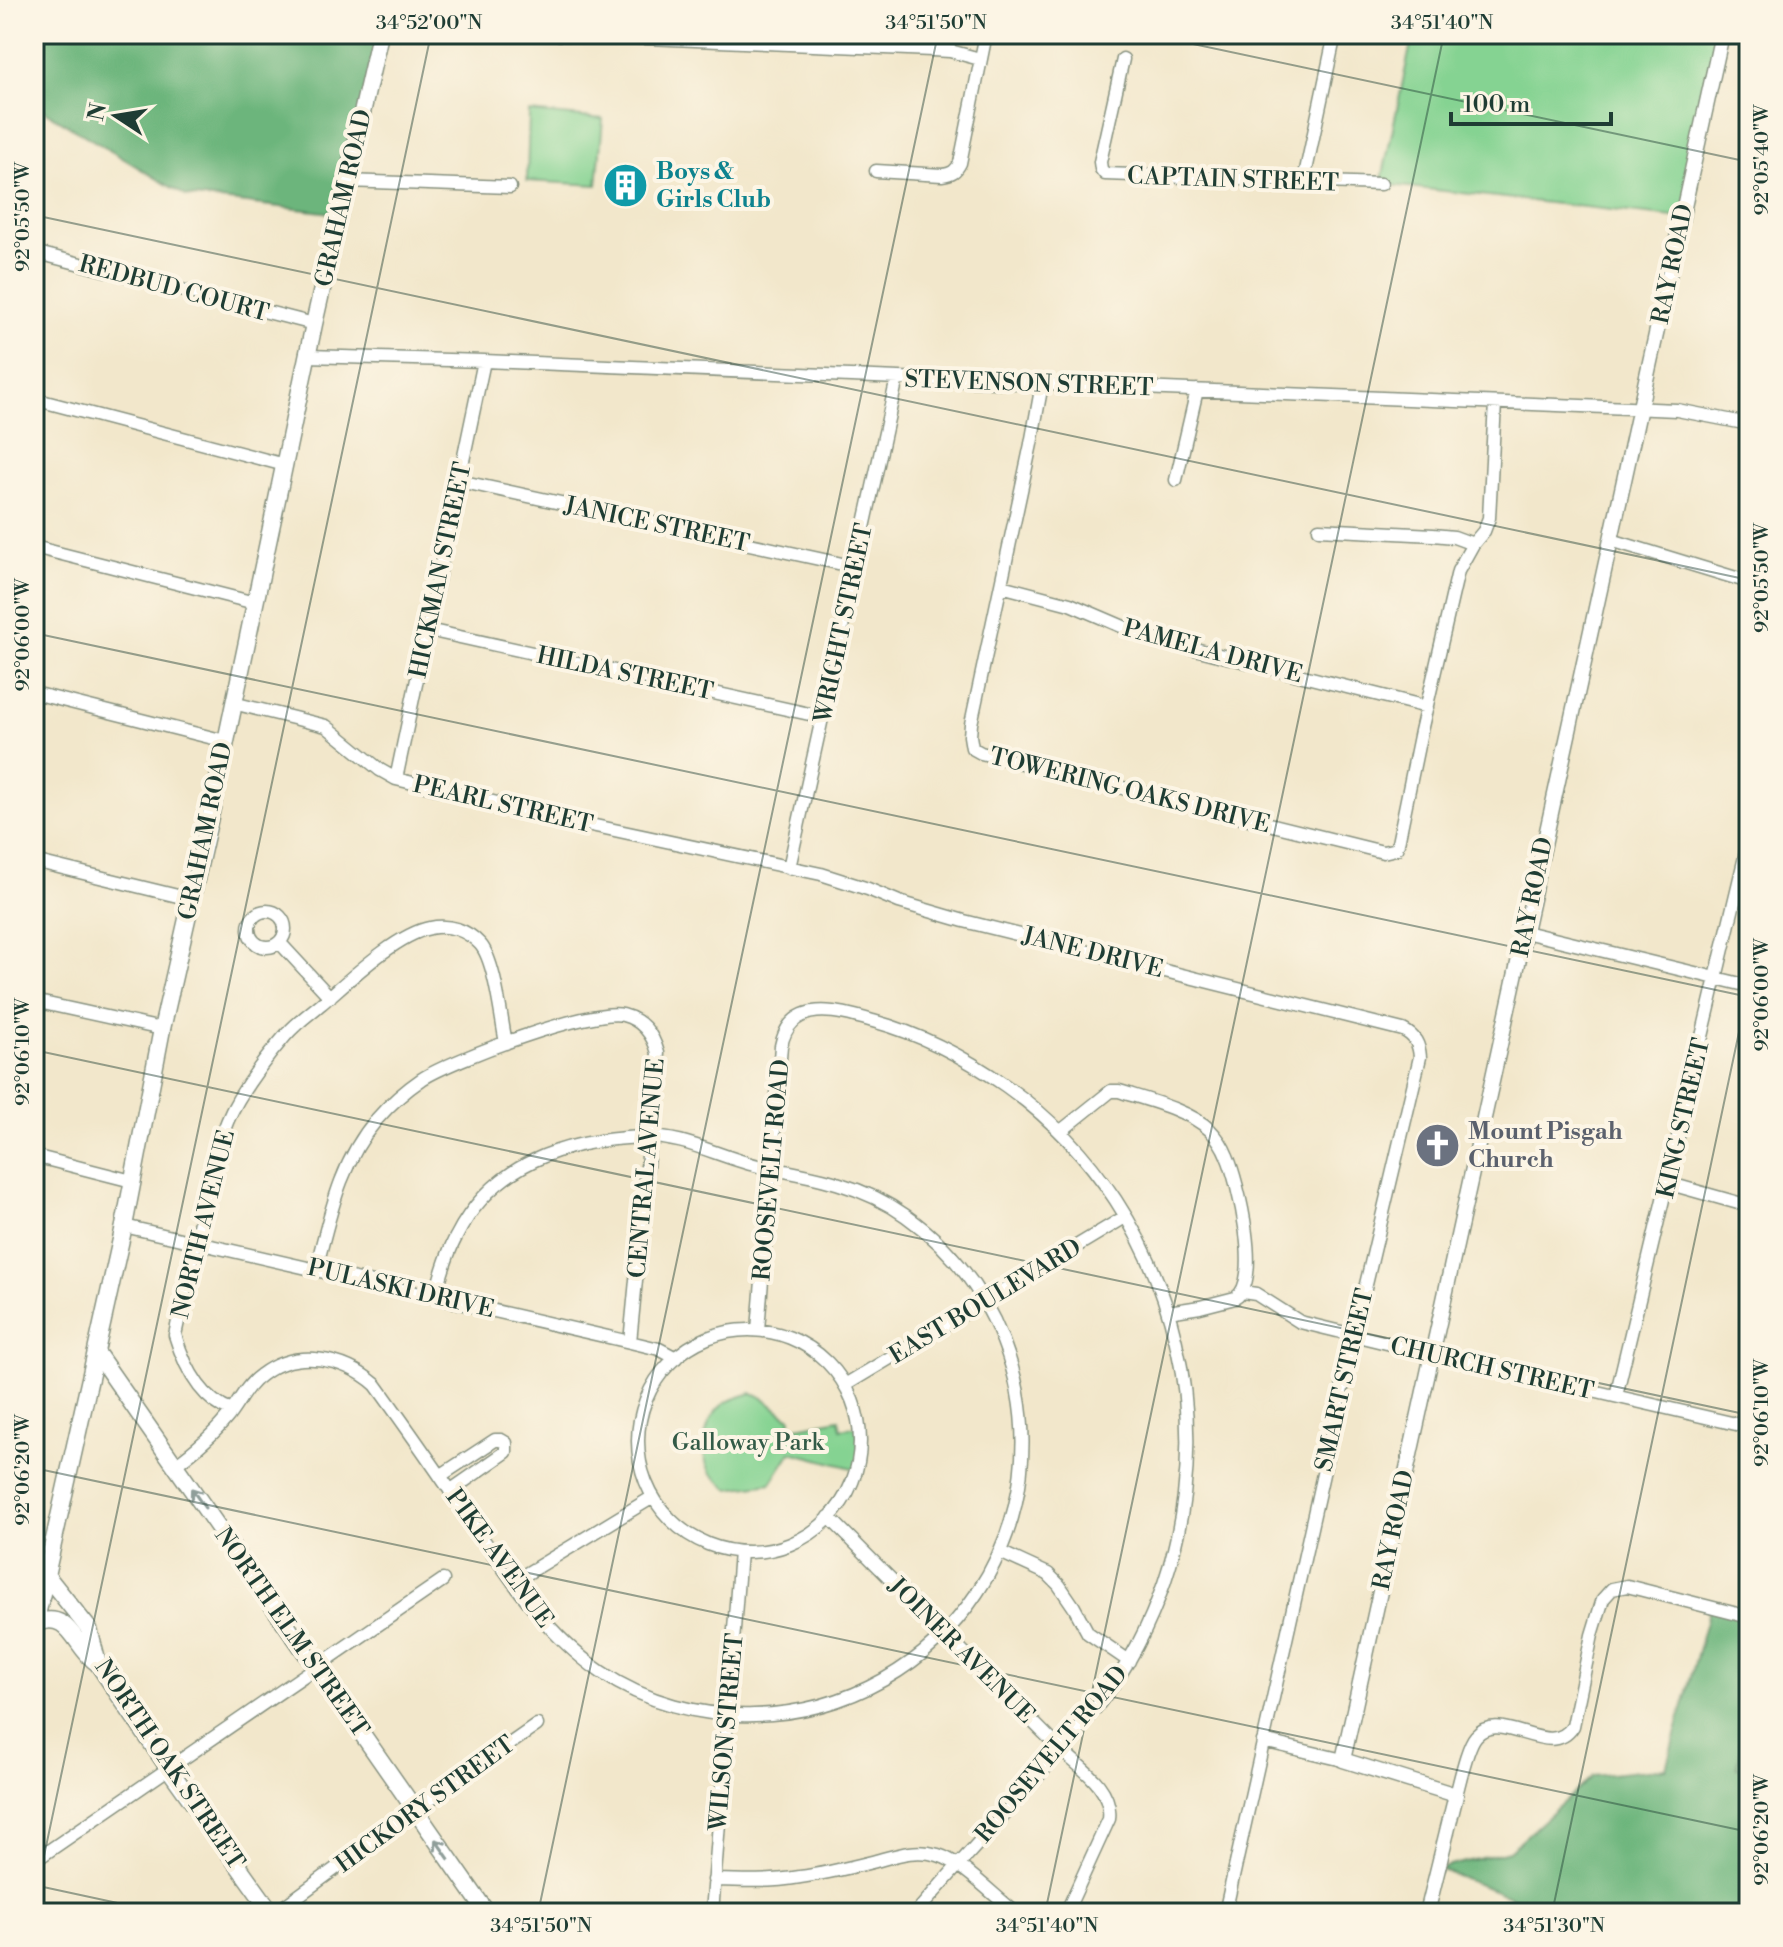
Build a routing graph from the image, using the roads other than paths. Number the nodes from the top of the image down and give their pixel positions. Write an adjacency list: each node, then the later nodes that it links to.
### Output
1 (380, 34): 10 (main road, GRAHAM ROAD)
2 (551, 34): 6 (street)
3 (986, 34): 6 (street)
4 (1335, 34): 9 (street)
5 (1722, 34): 22 (street, RAY ROAD)
6 (980, 59): 8 (street)
7 (1123, 59): 9 (street, CAPTAIN STREET)
8 (876, 171)
9 (1304, 180): 11 (street, CAPTAIN STREET)
10 (347, 181): 12 (street); 14 (main road, GRAHAM ROAD)
11 (1381, 184)
12 (510, 187)
13 (34, 252): 14 (street, REDBUD COURT)
14 (314, 324): 15 (main road, GRAHAM ROAD)
15 (307, 356): 16 (street, STEVENSON STREET); 24 (main road, GRAHAM ROAD)
16 (484, 361): 17 (street, STEVENSON STREET); 26 (street, HICKMAN STREET)
17 (897, 378): 18 (street, STEVENSON STREET); 31 (street, WRIGHT STREET)
18 (1042, 384): 19 (street, STEVENSON STREET); 33 (street, TOWERING OAKS DRIVE)
19 (1197, 390): 21 (street, STEVENSON STREET); 25 (street)
20 (34, 399): 24 (street)
21 (1495, 403): 22 (street, STEVENSON STREET); 29 (street)
22 (1640, 409): 23 (street, STEVENSON STREET); 28 (street, RAY ROAD)
23 (1749, 424)
24 (285, 465): 34 (main road, GRAHAM ROAD)
25 (1176, 480)
26 (459, 481): 31 (street, JANICE STREET); 35 (street, HICKMAN STREET)
27 (1319, 529): 29 (street)
28 (1611, 540): 32 (street); 46 (street, RAY ROAD)
29 (1473, 544): 38 (street)
30 (34, 547): 34 (street)
31 (856, 567): 39 (street, WRIGHT STREET)
32 (1749, 582)
33 (1001, 586): 38 (street, PAMELA DRIVE); 38 (street, TOWERING OAKS DRIVE)
34 (255, 603): 37 (main road, GRAHAM ROAD)
35 (428, 630): 39 (street, HILDA STREET); 41 (street, HICKMAN STREET)
36 (34, 693): 40 (street)
37 (233, 703): 40 (main road, GRAHAM ROAD); 41 (street, PEARL STREET)
38 (1427, 707)
39 (823, 717): 44 (street, WRIGHT STREET)
40 (225, 741): 45 (main road, GRAHAM ROAD)
41 (396, 779): 44 (street, PEARL STREET)
42 (1749, 840): 48 (street, KING STREET)
43 (34, 861): 45 (street)
44 (789, 868): 53 (street, JANE DRIVE)
45 (190, 899): 52 (main road, GRAHAM ROAD)
46 (1525, 932): 48 (street); 74 (street, RAY ROAD)
47 (280, 943): 50 (street)
48 (1716, 978): 49 (street); 60 (street, KING STREET)
49 (1749, 986)
50 (330, 997): 54 (street, NORTH AVENUE); 64 (street, NORTH AVENUE)
51 (34, 1001): 52 (street)
52 (162, 1029): 59 (main road, GRAHAM ROAD)
53 (1399, 1029): 71 (street, SMART STREET)
54 (506, 1043): 56 (street, CENTRAL AVENUE); 65 (street, CENTRAL AVENUE)
55 (1061, 1131): 58 (street, ROOSEVELT ROAD); 62 (street, ROOSEVELT ROAD); 66 (street)
56 (649, 1137): 58 (street, PIKE AVENUE); 67 (street, PIKE AVENUE); 72 (street, CENTRAL AVENUE)
57 (34, 1156): 59 (street)
58 (770, 1168): 68 (street, PIKE AVENUE); 70 (street, ROOSEVELT ROAD)
59 (132, 1181): 63 (main road, GRAHAM ROAD)
60 (1667, 1183): 61 (street); 77 (street, KING STREET)
61 (1749, 1206)
62 (1125, 1217): 68 (street, EAST BOULEVARD); 69 (street, ROOSEVELT ROAD)
63 (124, 1226): 64 (street, PULASKI DRIVE); 73 (main road, GRAHAM ROAD)
64 (195, 1241): 65 (street, PULASKI DRIVE); 78 (street, NORTH AVENUE)
65 (316, 1269): 67 (street, PULASKI DRIVE)
66 (1243, 1292): 69 (street); 71 (street, CHURCH STREET)
67 (435, 1296): 72 (street, PULASKI DRIVE)
68 (985, 1301): 76 (street, EAST BOULEVARD); 86 (street, PIKE AVENUE)
69 (1168, 1312): 93 (street, ROOSEVELT ROAD)
70 (758, 1330): 75 (street); 76 (street)
71 (1354, 1335): 74 (street, CHURCH STREET); 98 (street, SMART STREET)
72 (630, 1342): 75 (street, PULASKI DRIVE)
73 (96, 1352): 80 (main road, NORTH ELM STREET); 87 (main road, GRAHAM ROAD)
74 (1432, 1354): 77 (street, CHURCH STREET); 100 (street, RAY ROAD)
75 (676, 1358): 83 (street)
76 (845, 1385): 84 (street)
77 (1616, 1396): 79 (street, CHURCH STREET)
78 (232, 1411): 80 (street, PIKE AVENUE); 81 (street, PIKE AVENUE)
79 (1749, 1427)
80 (175, 1465): 95 (main road, NORTH ELM STREET, one-way to 80)
81 (440, 1476): 82 (street, PIKE AVENUE); 82 (street)
82 (450, 1491): 89 (street, PIKE AVENUE)
83 (653, 1497): 85 (street); 89 (street)
84 (829, 1517): 85 (street); 92 (street, JOINER AVENUE)
85 (740, 1552): 96 (street, WILSON STREET)
86 (1000, 1552): 92 (street, PIKE AVENUE); 93 (street)
87 (46, 1575): 91 (main road, GRAHAM ROAD); 94 (main road, NORTH OAK STREET)
88 (443, 1580): 95 (street)
89 (513, 1582): 96 (street, PIKE AVENUE)
90 (1749, 1617): 102 (street)
91 (35, 1626): 94 (main road)
92 (945, 1633): 96 (street, PIKE AVENUE); 99 (street, JOINER AVENUE)
93 (1129, 1661): 99 (street, ROOSEVELT ROAD)
94 (98, 1664): 101 (main road, NORTH OAK STREET)
95 (316, 1668): 101 (street); 103 (main road, NORTH ELM STREET)
96 (727, 1715): 106 (street, WILSON STREET)
97 (537, 1725): 103 (street, HICKORY STREET)
98 (1263, 1741): 100 (street); 114 (street, SMART STREET)
99 (1061, 1750): 105 (street, ROOSEVELT ROAD); 113 (street, JOINER AVENUE)
100 (1343, 1760): 102 (street)
101 (169, 1769): 104 (street); 108 (main road, NORTH OAK STREET)
102 (1456, 1795): 115 (street)
103 (415, 1810): 108 (street, HICKORY STREET); 109 (main road, NORTH ELM STREET, one-way to 103)
104 (34, 1861)
105 (957, 1866): 106 (street); 111 (street, ROOSEVELT ROAD); 112 (street)
106 (714, 1880): 107 (street, WILSON STREET)
107 (712, 1909): 110 (street)
108 (273, 1913)
109 (487, 1913)
110 (698, 1913)
111 (916, 1913)
112 (1016, 1913)
113 (1066, 1913)
114 (1225, 1913)
115 (1427, 1913)

